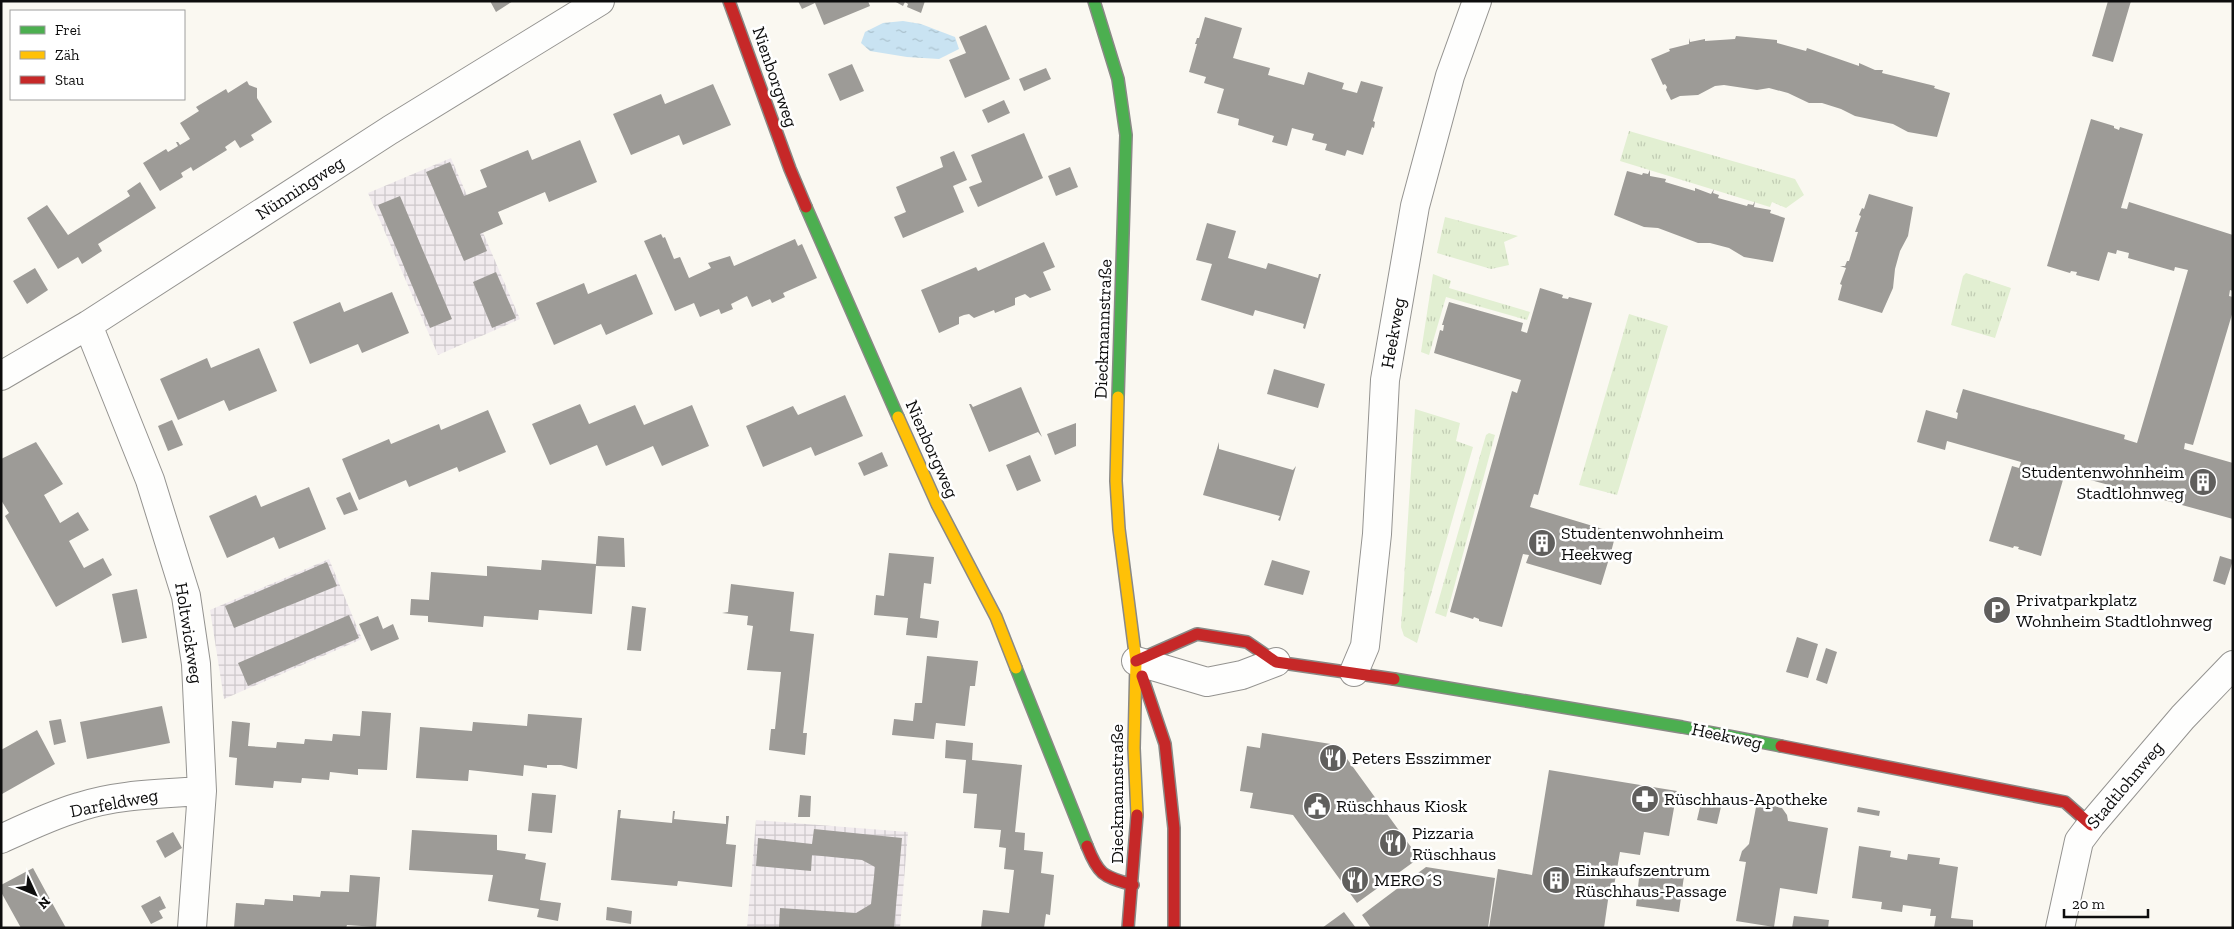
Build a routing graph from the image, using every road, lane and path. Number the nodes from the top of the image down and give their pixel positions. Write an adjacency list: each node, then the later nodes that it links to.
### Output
1 (729, 1): 14 (street, Nienborgweg)
2 (1094, 1): 7 (street, Dieckmannstraße)
3 (1477, 1): 10 (street, Heekweg)
4 (584, 5): 5 (street, Nünningweg)
5 (88, 325): 6 (street, Nünningweg); 11 (street, Holtwickweg)
6 (1, 376)
7 (1136, 660): 8 (street, Heekweg); 8 (street, Heekweg); 14 (street, Dieckmannstraße); 17 (street, Dieckmannstraße)
8 (1276, 662): 10 (street, Heekweg)
9 (2233, 665): 12 (street, Stadtlohnweg)
10 (1354, 672): 12 (street, Heekweg)
11 (202, 791): 13 (street, Darfeldweg); 15 (street, Holtwickweg)
12 (2091, 824): 18 (street, Stadtlohnweg)
13 (1, 840)
14 (1133, 885): 16 (street, Dieckmannstraße)
15 (192, 928)
16 (1128, 928)
17 (1174, 928)
18 (2060, 928)

